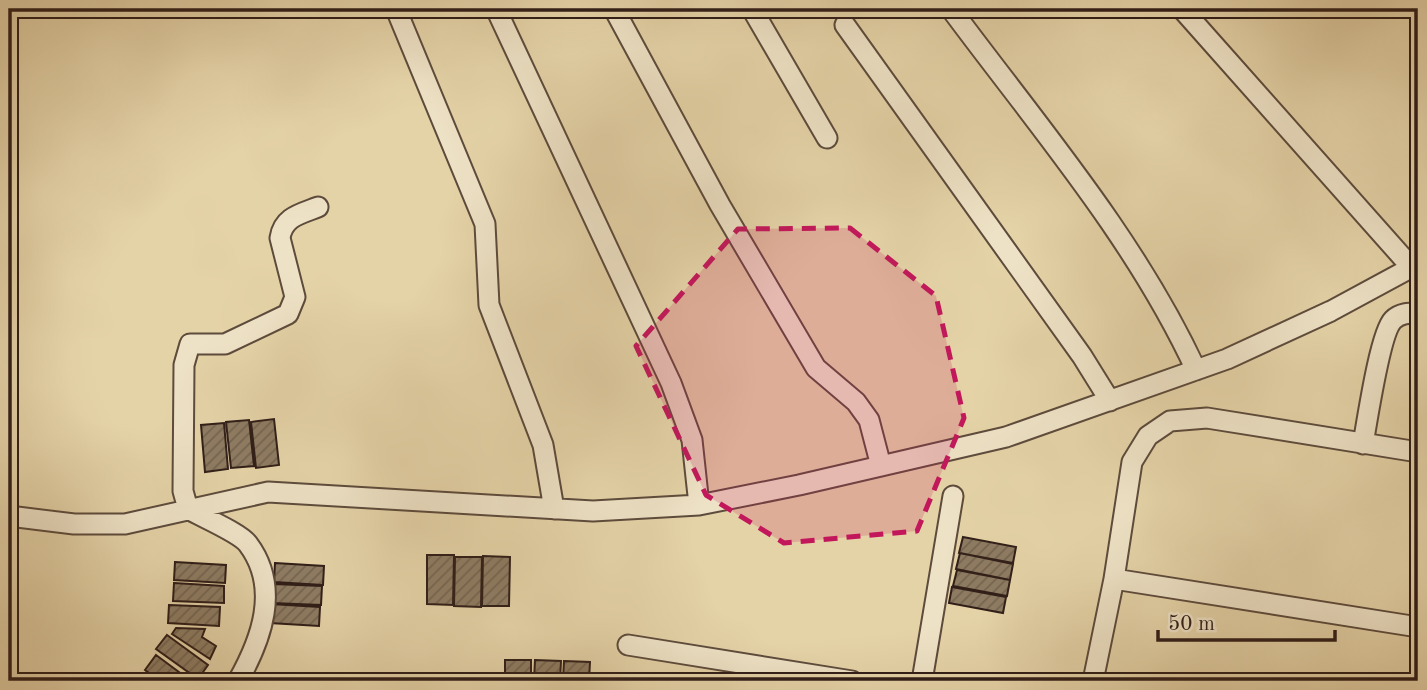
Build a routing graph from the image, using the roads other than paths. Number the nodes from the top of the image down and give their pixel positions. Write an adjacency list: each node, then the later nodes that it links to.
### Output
1 (396, 9): 20 (street)
2 (496, 9): 18 (street)
3 (614, 9): 16 (street)
4 (752, 9): 8 (street)
5 (951, 9): 12 (street)
6 (1182, 9): 10 (street)
7 (845, 25): 13 (street)
8 (827, 138)
9 (318, 207): 19 (street)
10 (1415, 266): 12 (street)
11 (1418, 313): 14 (street)
12 (1196, 370): 13 (street)
13 (1110, 401): 16 (street)
14 (1363, 444): 15 (street); 22 (street)
15 (1418, 452)
16 (881, 466): 18 (street)
17 (953, 496): 27 (street)
18 (699, 505): 20 (street)
19 (188, 509): 20 (street); 21 (street); 25 (street)
20 (554, 509)
21 (9, 516)
22 (1114, 579): 23 (street); 28 (street)
23 (1418, 628)
24 (628, 645): 26 (street)
25 (238, 681)
26 (852, 681)
27 (922, 681)
28 (1093, 681)

